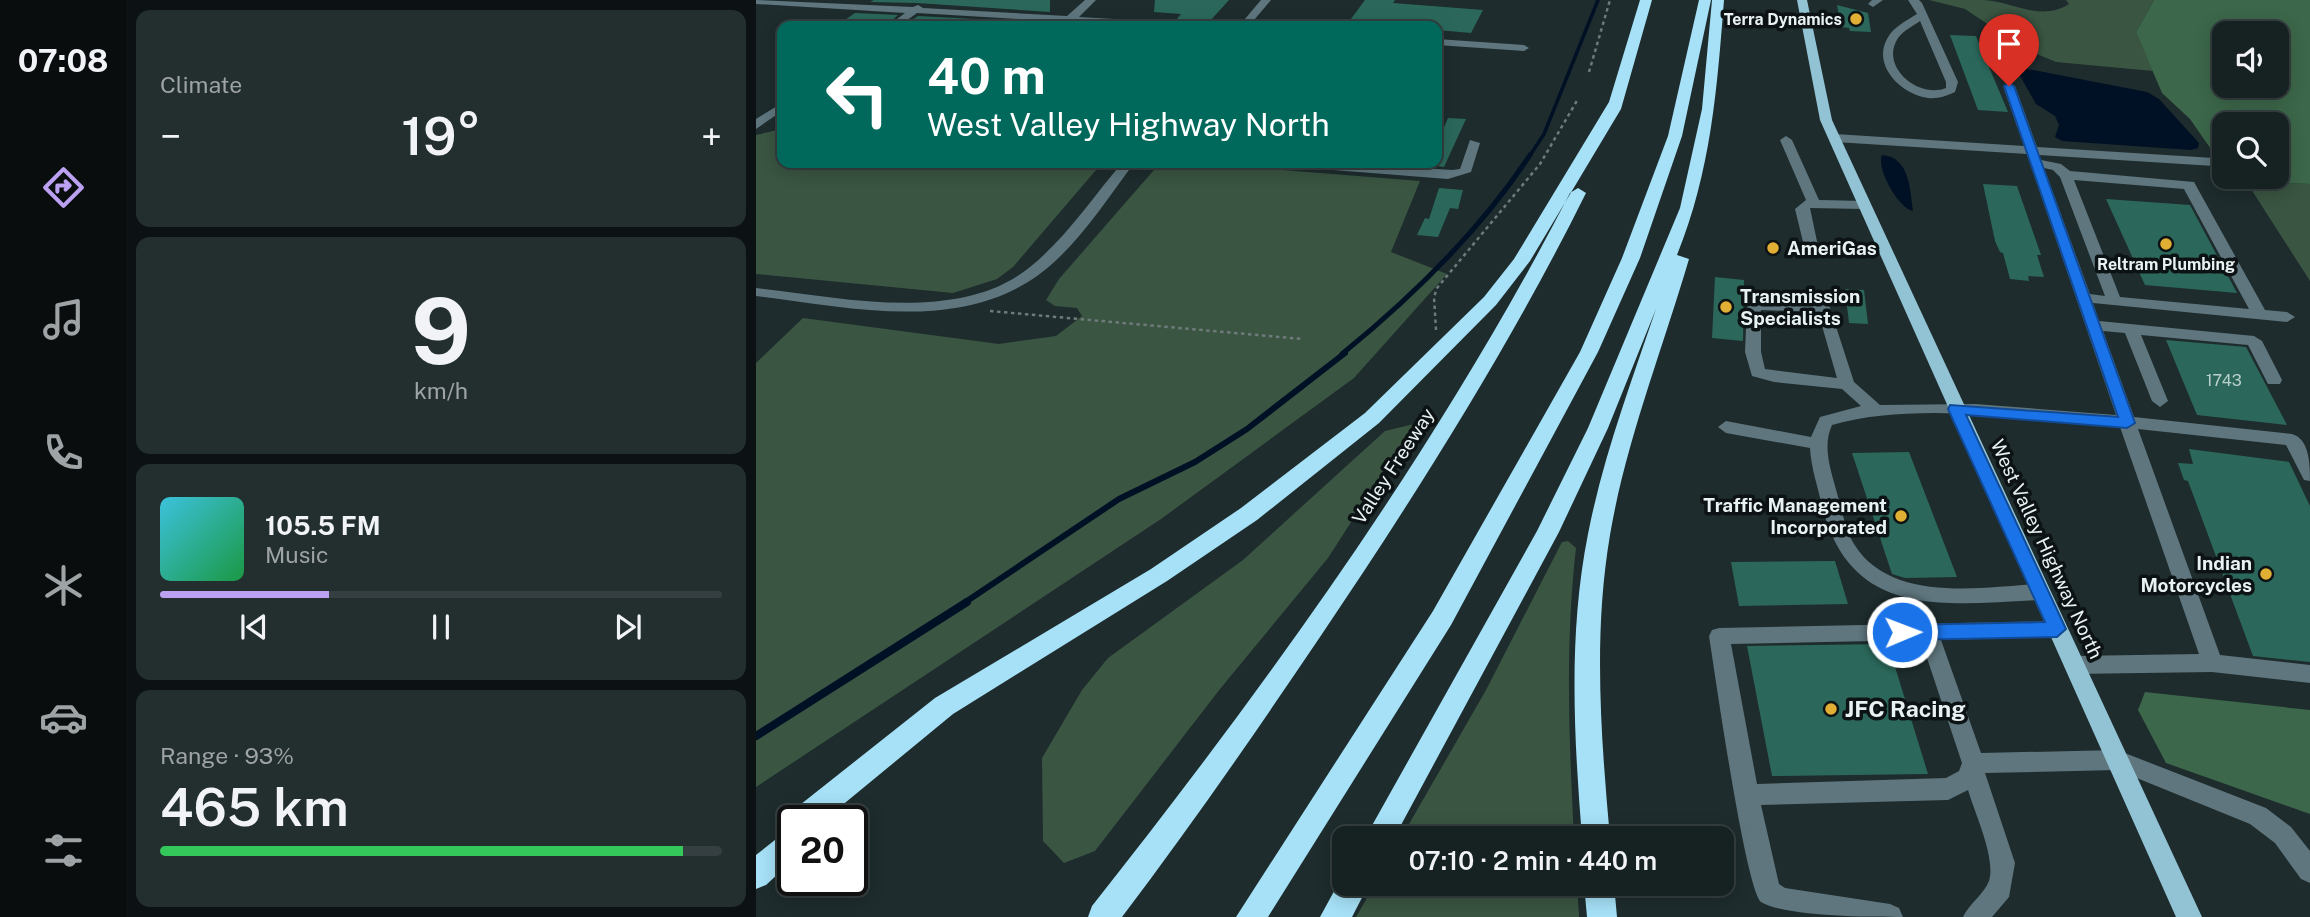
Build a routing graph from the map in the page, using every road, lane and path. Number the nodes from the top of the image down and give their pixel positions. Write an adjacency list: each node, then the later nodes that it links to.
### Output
1 (929, 0): 11 (street)
2 (1091, 0): 13 (street)
3 (1266, 0): 16 (street)
4 (1610, 0): 19 (path)
5 (1646, 0): 21 (highway, Valley Freeway)
6 (1705, 0): 82 (highway)
7 (1718, 0): 39 (highway)
8 (1802, 0): 26 (main road, West Valley Highway North)
9 (1913, 0): 12 (street)
10 (756, 1): 11 (street)
11 (915, 10): 13 (street); 14 (street)
12 (1920, 16): 12 (street)
13 (1070, 19): 15 (street)
14 (900, 21)
15 (1103, 21)
16 (1248, 21)
17 (1442, 42): 18 (street)
18 (1524, 48)
19 (1589, 72)
20 (2009, 86): 29 (street)
21 (1619, 97): 50 (highway); 81 (highway, Valley Freeway)
22 (1578, 99): 50 (path)
23 (777, 109): 24 (street)
24 (758, 122): 25 (street)
25 (777, 122)
26 (1835, 138): 29 (street); 38 (main road, West Valley Highway North)
27 (1786, 140): 37 (street)
28 (1474, 143): 34 (street)
29 (2031, 148): 30 (street); 32 (street)
30 (2192, 160): 31 (street); 35 (street)
31 (2212, 162)
32 (2036, 163): 36 (street); 42 (street)
33 (1124, 168): 41 (street)
34 (1381, 168)
35 (2199, 174)
36 (2066, 175): 43 (street); 45 (street)
37 (1814, 203): 38 (street); 40 (street)
38 (1864, 205): 54 (main road, West Valley Highway North)
39 (1688, 208): 72 (highway); 73 (highway)
40 (1811, 246)
41 (757, 293)
42 (2083, 298): 43 (street); 47 (street)
43 (2115, 301): 45 (street)
44 (980, 310): 49 (path)
45 (2259, 314): 46 (street)
46 (2287, 317)
47 (2093, 325): 48 (street); 56 (street)
48 (2131, 329): 51 (street); 53 (street)
49 (1302, 339)
50 (1439, 352): 66 (highway)
51 (2274, 380)
52 (1847, 384): 52 (street); 55 (street)
53 (2160, 401)
54 (1956, 409): 55 (street); 56 (street); 60 (main road, West Valley Highway North)
55 (1877, 410): 58 (street)
56 (2127, 423): 59 (street); 63 (street)
57 (1726, 427): 58 (street)
58 (1819, 444): 60 (street)
59 (2310, 475)
60 (2040, 592): 61 (main road, West Valley Highway North)
61 (2057, 629): 62 (street); 64 (main road, West Valley Highway North)
62 (1928, 632): 68 (street); 69 (street)
63 (2212, 663): 64 (street); 65 (street)
64 (2074, 665): 67 (main road, West Valley Highway North)
65 (2310, 674)
66 (908, 733): 70 (highway); 71 (highway)
67 (2117, 760): 68 (street); 77 (street); 87 (main road, West Valley Highway North)
68 (1973, 767): 69 (street); 86 (street)
69 (1746, 795): 85 (street)
70 (820, 805)
71 (831, 805)
72 (1386, 826)
73 (1594, 826)
74 (777, 840): 75 (highway)
75 (756, 856)
76 (777, 856): 78 (highway)
77 (2310, 871)
78 (756, 875)
79 (1346, 896): 83 (highway)
80 (1600, 896): 84 (highway)
81 (1102, 917)
82 (1251, 917)
83 (1335, 917)
84 (1602, 917)
85 (1890, 917)
86 (1976, 917)
87 (2189, 917)

